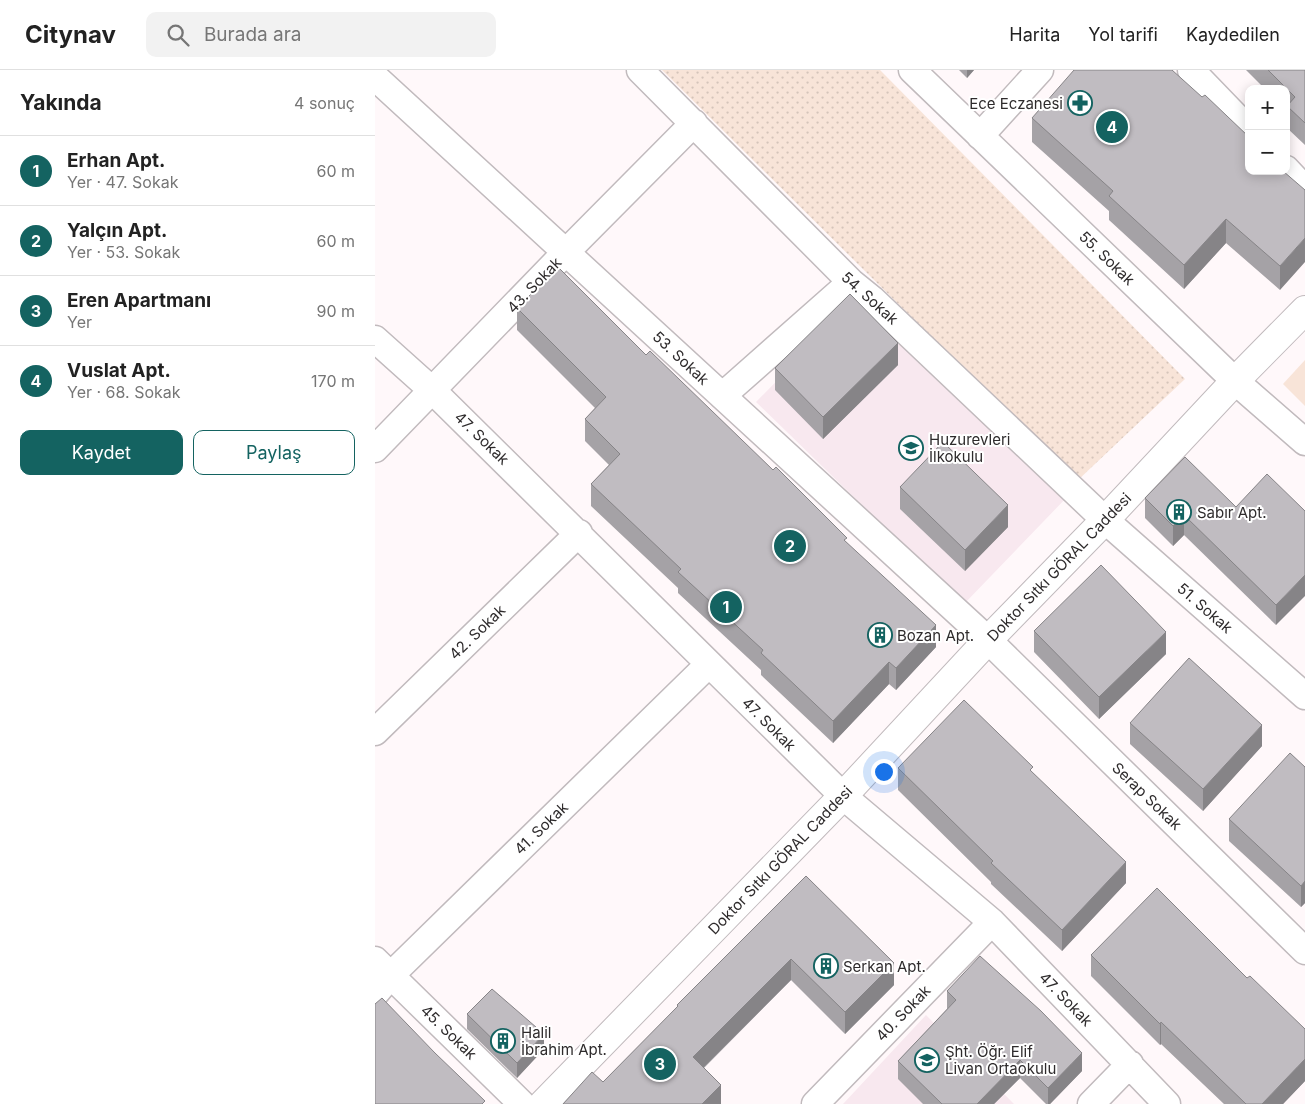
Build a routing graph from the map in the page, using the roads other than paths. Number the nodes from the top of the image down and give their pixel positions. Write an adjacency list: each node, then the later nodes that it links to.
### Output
1 (640, 70): 6 (street, 54. Sokak)
2 (912, 70): 8 (street, 55. Sokak)
3 (1040, 70): 8 (street)
4 (1191, 70): 7 (street)
5 (375, 77): 11 (street, 53. Sokak)
6 (694, 123): 11 (street, 43. Sokak); 12 (street, 54. Sokak)
7 (1245, 126)
8 (980, 136): 15 (street, 55. Sokak)
9 (1290, 173): 10 (street)
10 (1305, 189)
11 (566, 252): 16 (street, 43. Sokak); 17 (street, 53. Sokak)
12 (851, 282): 17 (street); 20 (street, 54. Sokak)
13 (1305, 310): 15 (street, Doktor Sıtkı GÖRAL Caddesi)
14 (375, 339): 16 (street, 47. Sokak)
15 (1235, 381): 18 (street, 55. Sokak); 20 (street, Doktor Sıtkı GÖRAL Caddesi)
16 (433, 391): 19 (street, 43. Sokak); 21 (street, 47. Sokak)
17 (722, 396): 22 (street, 53. Sokak)
18 (1305, 442)
19 (375, 449)
20 (1105, 520): 22 (street, Doktor Sıtkı GÖRAL Caddesi); 24 (street, 51. Sokak)
21 (579, 533): 23 (street, 47. Sokak); 25 (street, 42. Sokak)
22 (988, 640): 26 (street, Doktor Sıtkı GÖRAL Caddesi); 28 (street, Serap Sokak)
23 (709, 664): 26 (street, 47. Sokak); 29 (street, 41. Sokak)
24 (1305, 696)
25 (375, 732)
26 (843, 796): 27 (street, 47. Sokak); 32 (street, Doktor Sıtkı GÖRAL Caddesi)
27 (992, 922): 30 (street, 47. Sokak); 33 (street, 40. Sokak)
28 (1305, 951)
29 (380, 976): 31 (street, 45. Sokak)
30 (1130, 1064): 34 (street); 35 (street, 47. Sokak)
31 (522, 1104)
32 (543, 1104)
33 (815, 1104)
34 (1091, 1104)
35 (1167, 1104)

